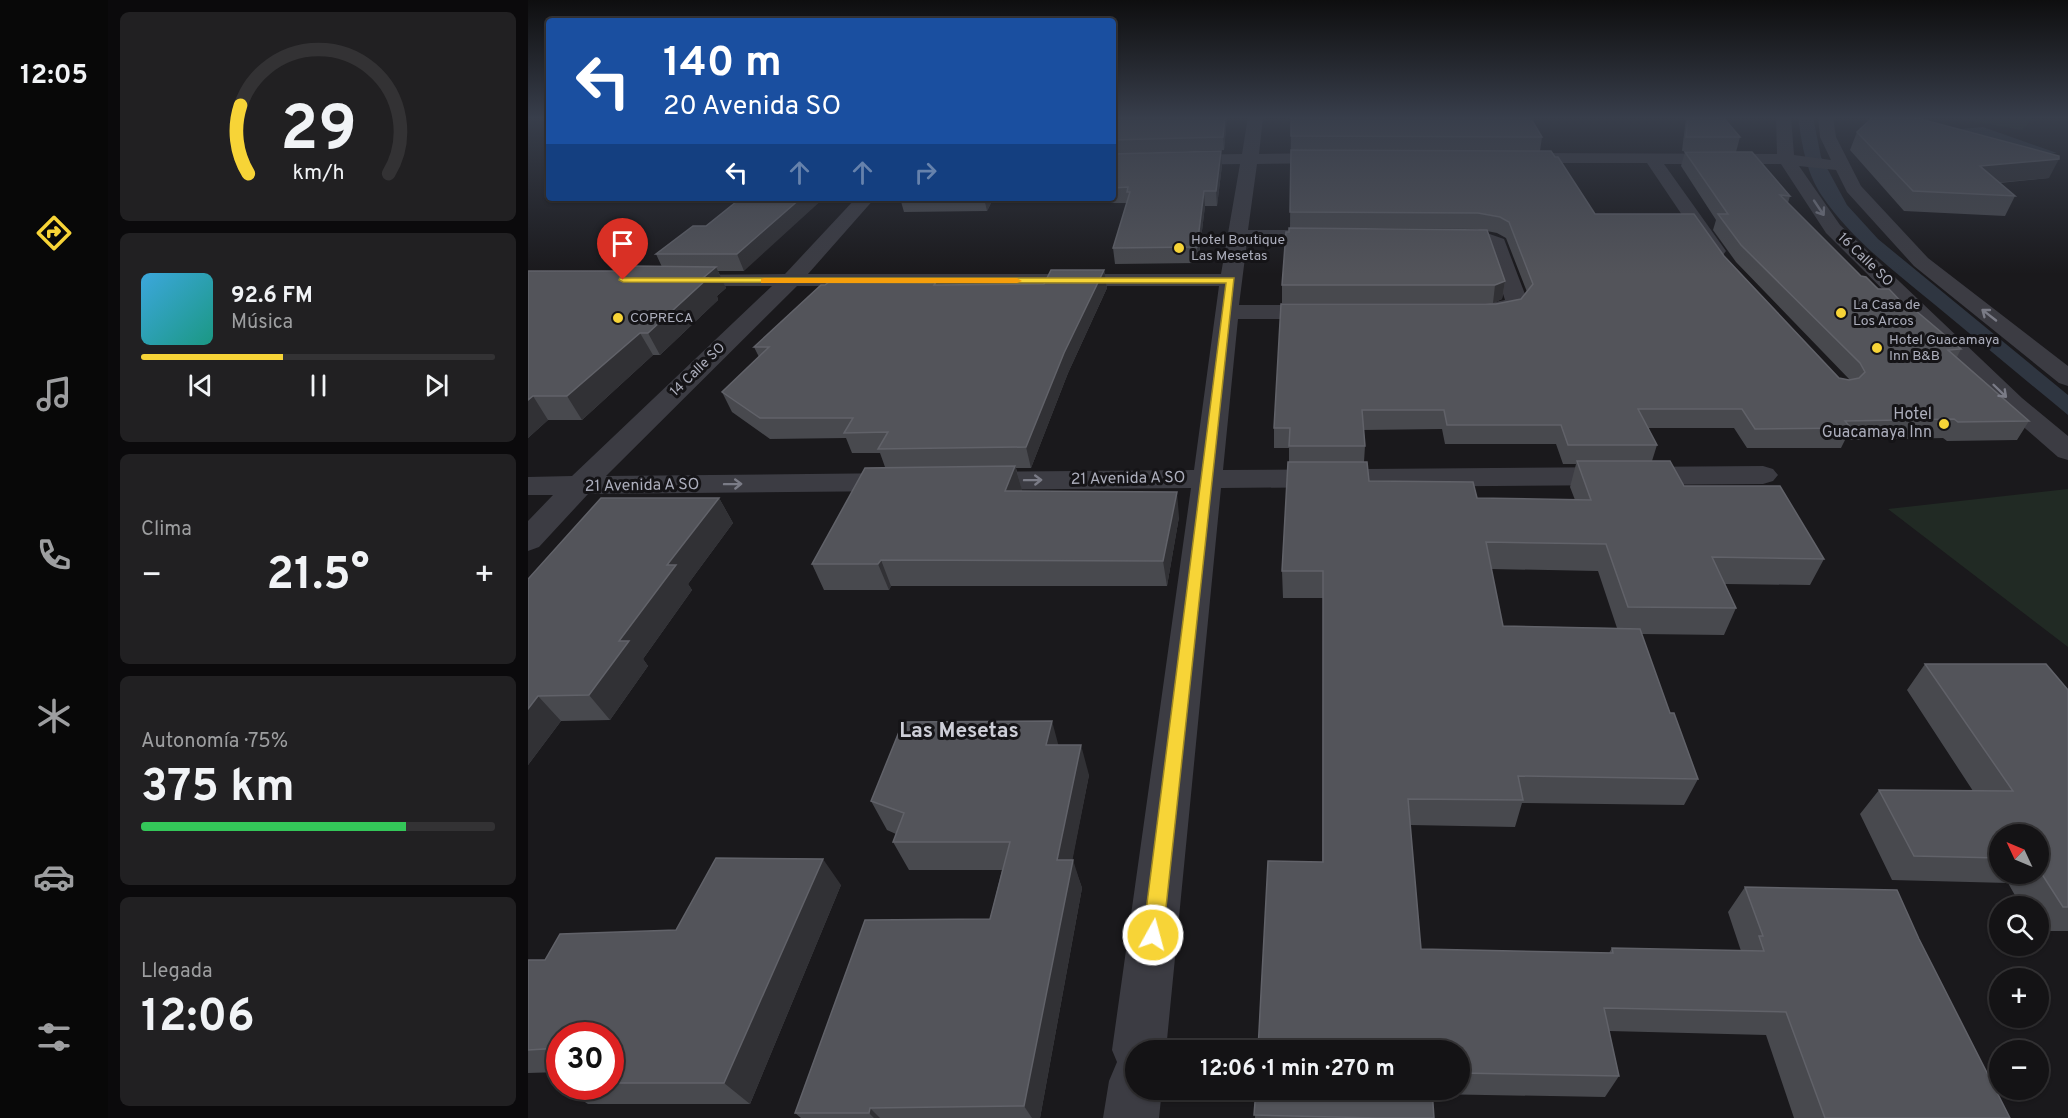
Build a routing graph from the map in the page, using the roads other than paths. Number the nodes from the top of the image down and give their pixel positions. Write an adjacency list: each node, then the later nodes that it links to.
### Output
1 (1249, 169): 6 (street)
2 (1659, 169): 9 (street)
3 (1795, 169): 16 (street, 16 Calle SO, one-way to 16)
4 (1842, 169): 15 (street, one-way to 4)
5 (864, 201): 11 (street, 14 Calle SO)
6 (1238, 236): 7 (street); 12 (street)
7 (1345, 236)
8 (1428, 236): 14 (street)
9 (1727, 267)
10 (659, 280): 11 (street)
11 (790, 281): 12 (street); 20 (street, 14 Calle SO)
12 (1229, 296): 13 (street); 18 (street)
13 (1351, 312)
14 (1457, 312)
15 (2068, 378)
16 (2068, 451)
17 (1763, 475): 18 (street, 21 Avenida A SO)
18 (1208, 477): 20 (street, 21 Avenida A SO, one-way to 18); 22 (street)
19 (528, 486): 20 (street, 21 Avenida A SO)
20 (578, 487): 21 (street, 14 Calle SO)
21 (528, 540)
22 (1140, 1040)
23 (1133, 1100): 24 (street)
24 (1131, 1118)

